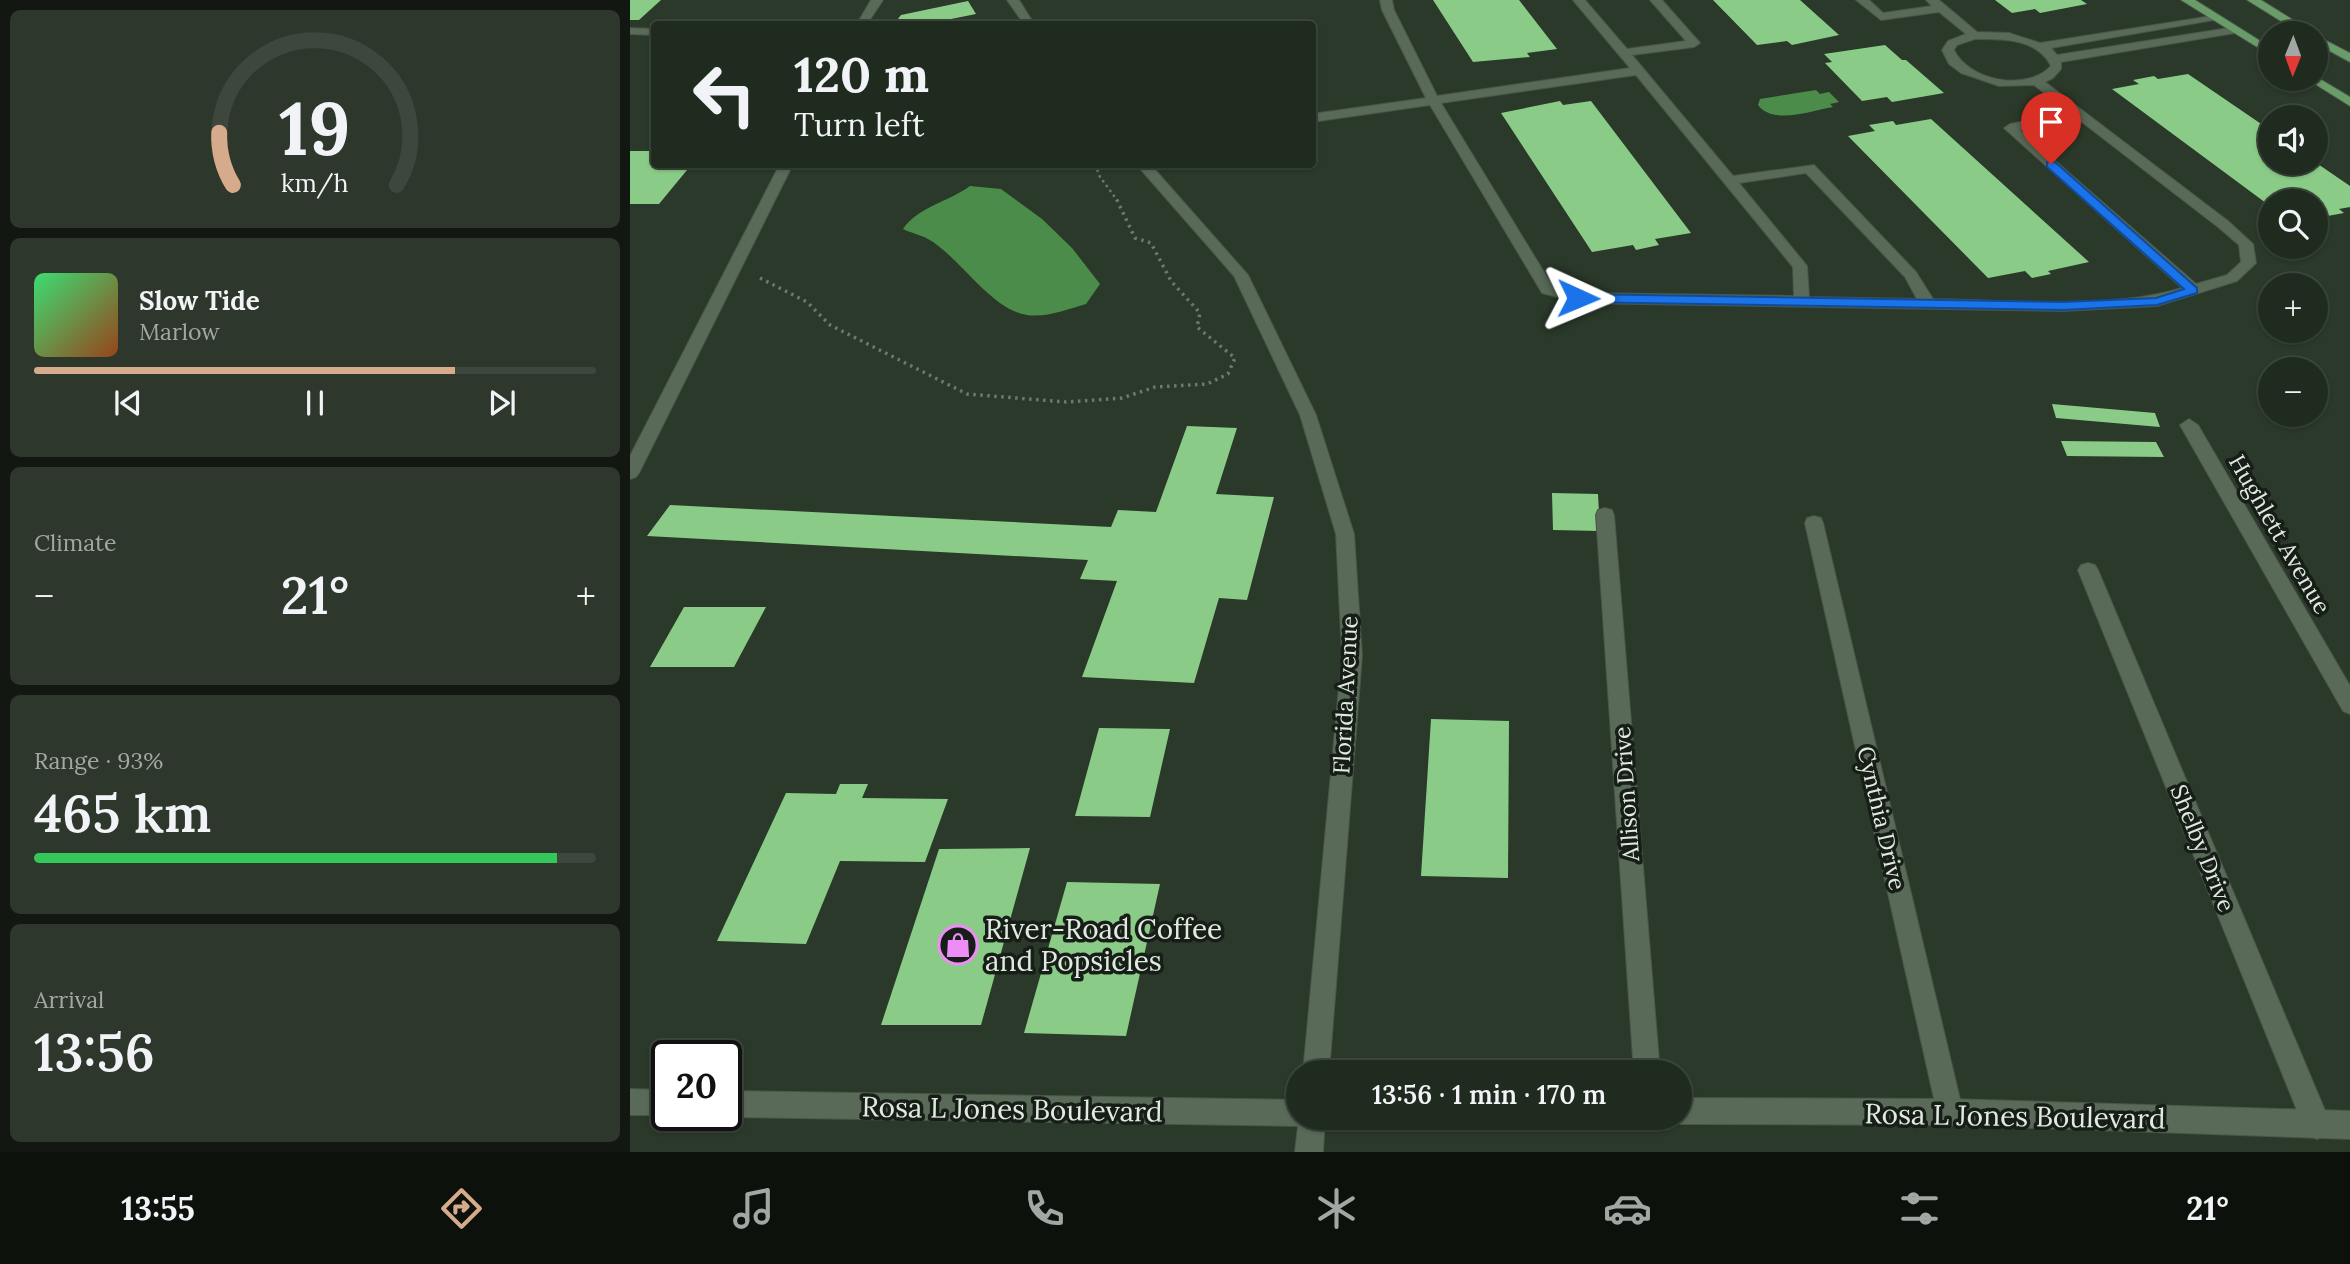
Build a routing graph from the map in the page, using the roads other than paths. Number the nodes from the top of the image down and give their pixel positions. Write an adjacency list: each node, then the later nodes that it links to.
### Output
1 (877, 0): 11 (street)
2 (1013, 0): 12 (street)
3 (1386, 0): 27 (street)
4 (1579, 0): 21 (street)
5 (1656, 0): 21 (street)
6 (1862, 0): 9 (street)
7 (2188, 0): 10 (main road)
8 (2253, 0): 13 (main road)
9 (1937, 4): 17 (street)
10 (2214, 17): 14 (main road); 20 (street)
11 (864, 21)
12 (1027, 21)
13 (2288, 21)
14 (2235, 30): 18 (main road); 23 (street)
15 (630, 32): 16 (street)
16 (651, 32)
17 (1974, 35): 20 (street); 25 (street)
18 (2258, 44)
19 (2328, 45): 22 (main road)
20 (2041, 46): 23 (street)
21 (1624, 53): 24 (street)
22 (2350, 58)
23 (2055, 59): 25 (street)
24 (1638, 71): 27 (street); 33 (street)
25 (2036, 81): 29 (street)
26 (2328, 88): 28 (main road)
27 (1433, 100): 30 (street); 35 (street)
28 (2350, 102)
29 (2081, 115): 34 (street); 34 (street)
30 (1316, 117)
31 (784, 168): 38 (street)
32 (1146, 168): 43 (street, Florida Avenue)
33 (1729, 181): 35 (street); 36 (street)
34 (2193, 290): 36 (street)
35 (1802, 301): 36 (street)
36 (1927, 302)
37 (2189, 425): 42 (street, Hughlett Avenue)
38 (630, 473)
39 (1605, 516): 44 (street, Allison Drive)
40 (1814, 523): 49 (street, Cynthia Drive)
41 (2088, 570): 51 (street, Shelby Drive)
42 (2350, 705)
43 (1317, 1060)
44 (1646, 1060)
45 (630, 1102): 46 (street)
46 (651, 1103)
47 (742, 1104): 50 (street, Rosa L Jones Boulevard)
48 (1692, 1111): 49 (street, Rosa L Jones Boulevard)
49 (1950, 1112): 51 (street, Rosa L Jones Boulevard)
50 (1286, 1113)
51 (2317, 1125): 52 (street, Rosa L Jones Boulevard)
52 (2350, 1125)
53 (1311, 1130): 54 (street)
54 (1309, 1152)

